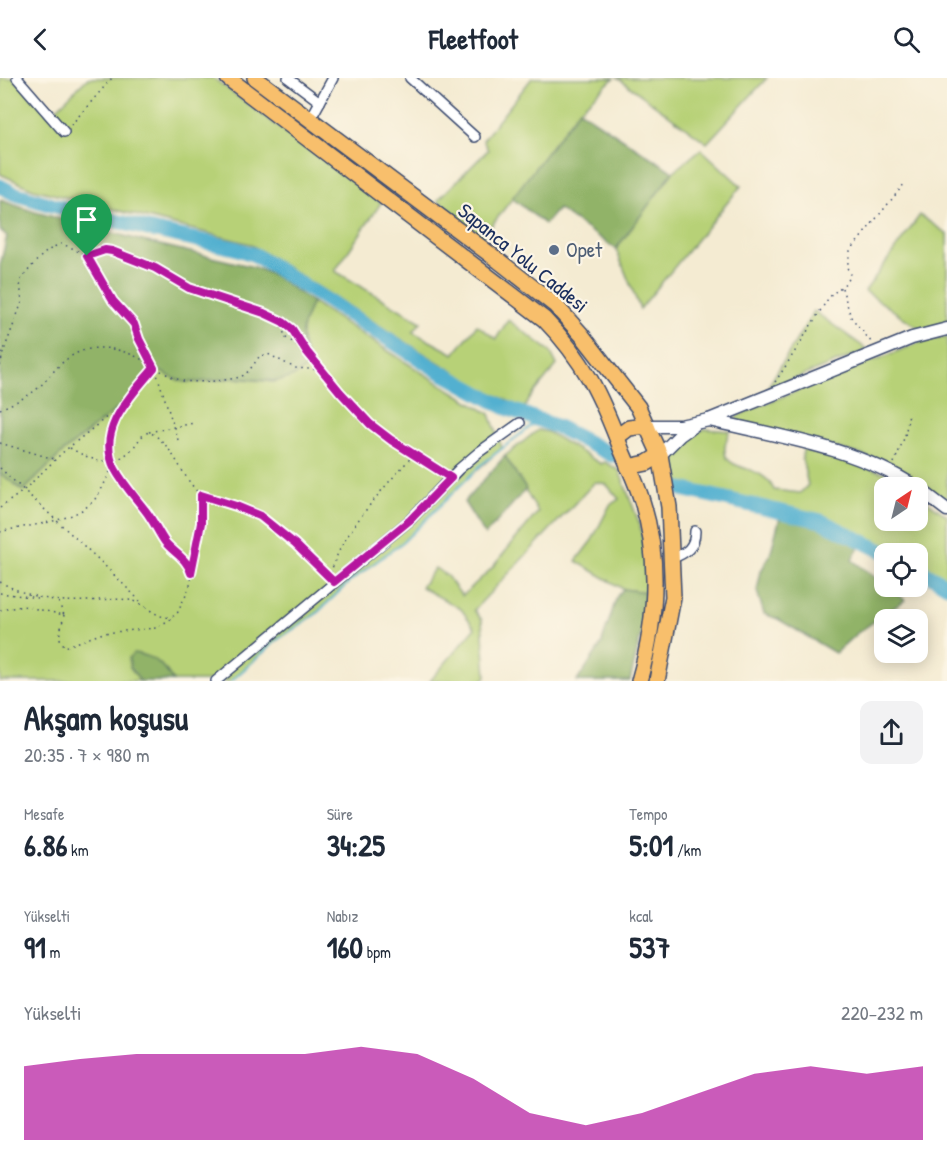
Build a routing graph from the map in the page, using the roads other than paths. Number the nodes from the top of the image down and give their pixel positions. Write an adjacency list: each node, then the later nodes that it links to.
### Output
1 (17, 78): 9 (street)
2 (228, 78): 15 (highway, Sapanca Yolu Caddesi)
3 (255, 78): 8 (highway, Sapanca Yolu Caddesi)
4 (288, 78): 7 (street)
5 (333, 78): 7 (street)
6 (410, 78): 10 (street)
7 (320, 102): 8 (street)
8 (310, 120): 14 (highway, Sapanca Yolu Caddesi)
9 (64, 132)
10 (476, 137)
11 (947, 328): 12 (street)
12 (704, 421): 14 (street); 16 (street); 18 (street)
13 (520, 423): 23 (street)
14 (647, 426): 15 (highway); 16 (highway, Sapanca Yolu Caddesi)
15 (617, 437): 17 (highway, Sapanca Yolu Caddesi)
16 (660, 455): 17 (highway); 22 (highway, Sapanca Yolu Caddesi)
17 (628, 467): 24 (highway, Sapanca Yolu Caddesi)
18 (899, 477)
19 (928, 496): 20 (street)
20 (947, 510)
21 (695, 531): 22 (street)
22 (671, 559): 25 (highway, Sapanca Yolu Caddesi)
23 (216, 681)
24 (639, 681)
25 (657, 681)

